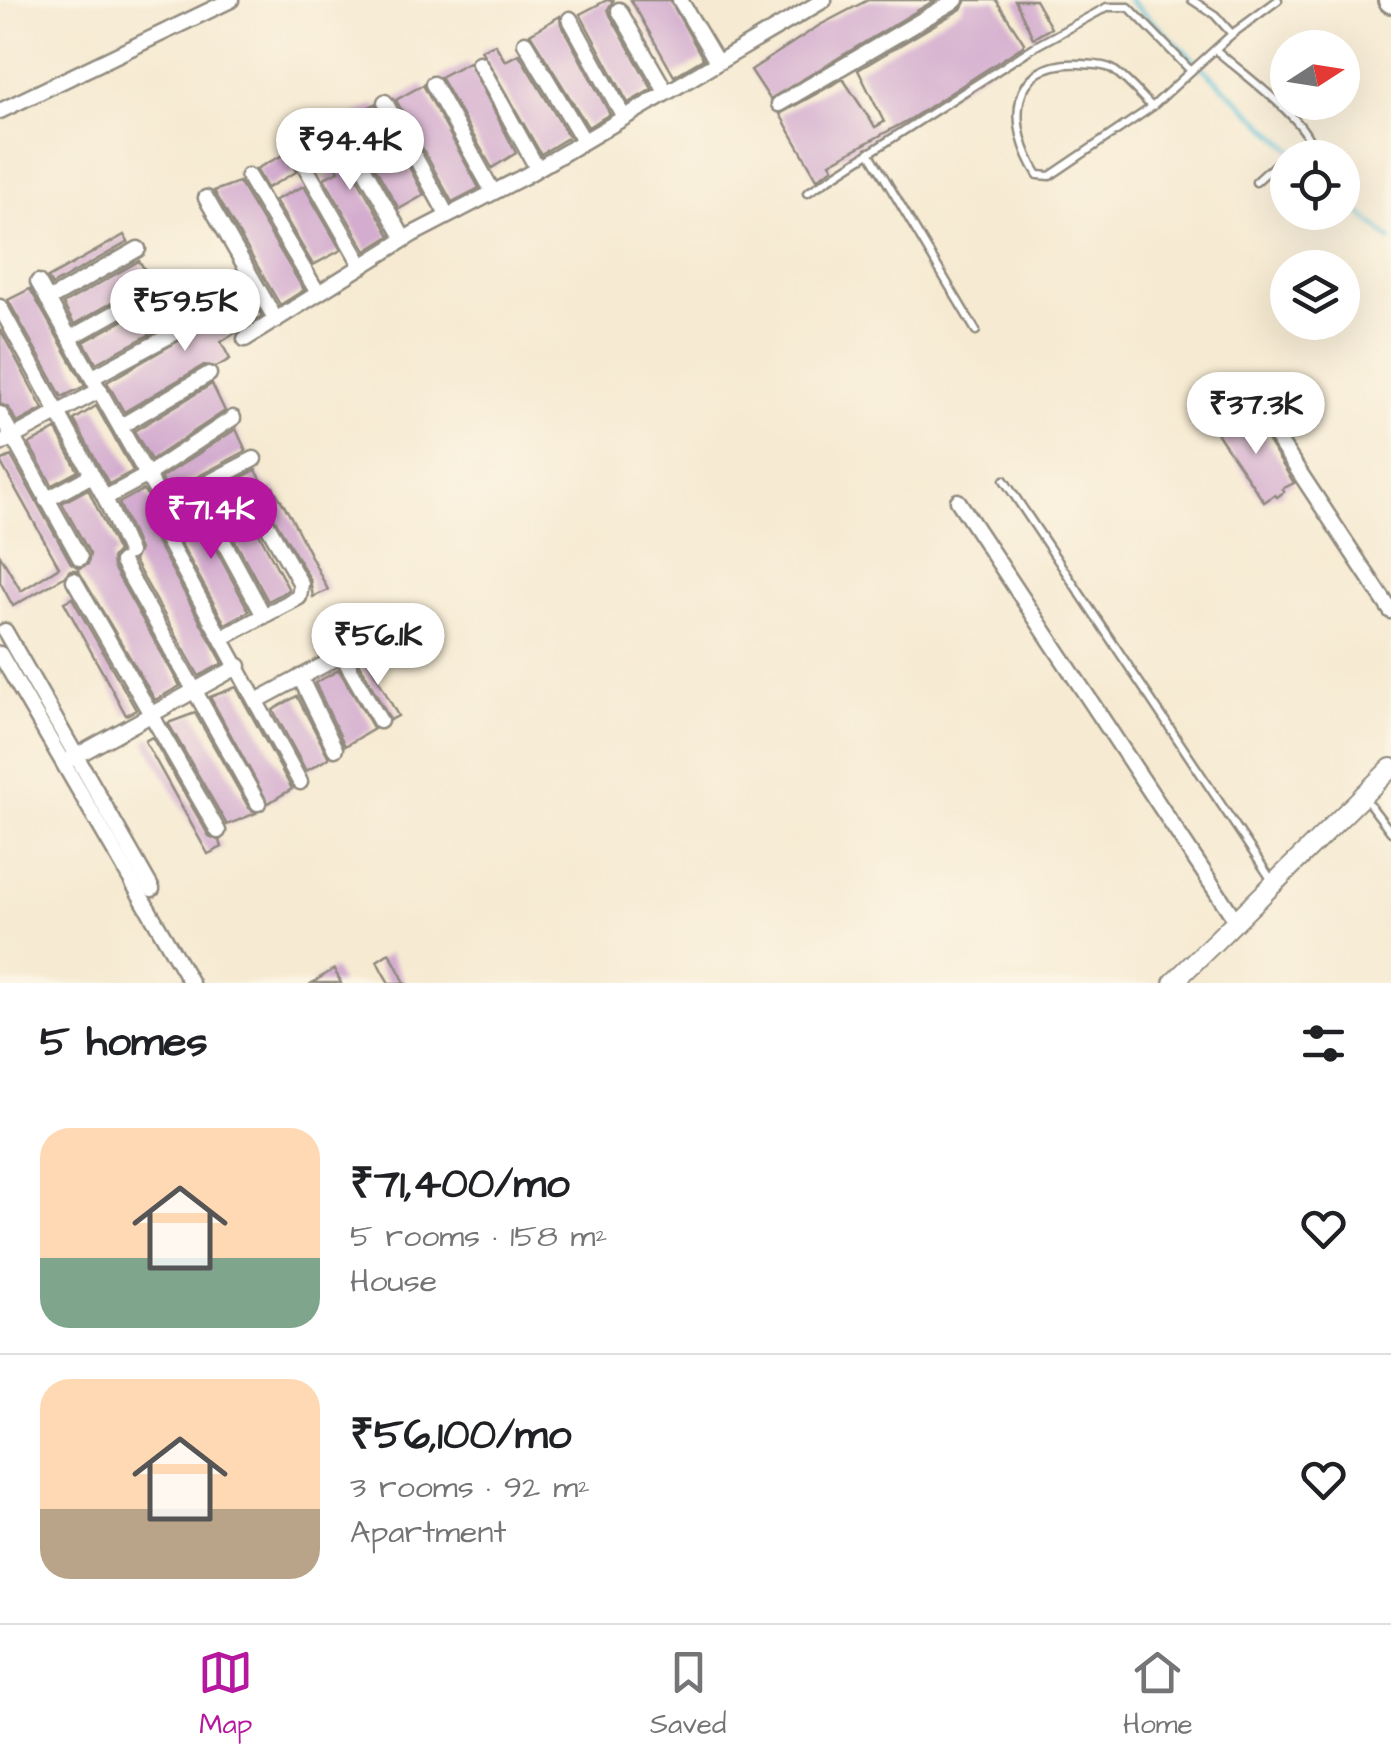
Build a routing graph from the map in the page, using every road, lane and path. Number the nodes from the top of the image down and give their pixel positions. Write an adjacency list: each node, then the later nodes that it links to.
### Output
1 (231, 0): 20 (street)
2 (680, 0): 13 (street)
3 (824, 0): 13 (street)
4 (956, 0): 18 (street)
5 (1192, 0): 9 (lane)
6 (1278, 0): 9 (lane)
7 (619, 10): 16 (street)
8 (570, 20): 21 (street)
9 (1232, 34): 11 (lane)
10 (525, 43): 24 (street)
11 (1214, 52): 14 (lane); 23 (lane)
12 (479, 62): 27 (street)
13 (716, 62): 16 (street)
14 (1194, 70): 19 (lane); 26 (lane)
15 (434, 84): 31 (street)
16 (666, 92): 21 (street)
17 (385, 102): 34 (street)
18 (779, 104)
19 (1152, 107): 19 (lane)
20 (0, 112)
21 (624, 117): 24 (street)
22 (340, 126): 35 (street)
23 (1310, 140)
24 (584, 141): 27 (street)
25 (297, 152): 37 (street)
26 (869, 152): 32 (lane); 45 (lane)
27 (538, 168): 31 (street)
28 (1270, 169): 30 (lane)
29 (248, 176): 40 (street)
30 (1256, 182)
31 (493, 192): 34 (street)
32 (806, 193)
33 (206, 198): 43 (street)
34 (447, 215): 35 (street)
35 (404, 239): 37 (street)
36 (138, 249): 41 (street)
37 (362, 266): 40 (street)
38 (38, 282): 41 (street)
39 (163, 286): 46 (street)
40 (318, 293): 43 (street)
41 (48, 300): 46 (street)
42 (0, 307): 50 (street)
43 (276, 320): 47 (street)
44 (184, 328): 49 (street)
45 (976, 331)
46 (70, 338): 49 (street)
47 (245, 339)
48 (209, 374): 54 (street)
49 (96, 383): 50 (street); 54 (street)
50 (58, 413): 55 (street); 58 (street)
51 (0, 414): 55 (street)
52 (233, 418): 57 (street)
53 (1267, 423): 68 (street)
54 (121, 426): 57 (street)
55 (6, 440): 62 (street)
56 (254, 459): 57 (street)
57 (148, 473): 61 (street)
58 (92, 475): 61 (street); 62 (street)
59 (1004, 480): 87 (lane)
60 (248, 491): 69 (street)
61 (105, 498): 75 (street)
62 (46, 500): 66 (street)
63 (958, 501): 89 (street)
64 (208, 513): 69 (street)
65 (165, 536): 71 (street)
66 (80, 558)
67 (74, 580): 77 (street)
68 (1391, 611)
69 (264, 616): 71 (street)
70 (5, 631): 80 (street)
71 (222, 638): 73 (street)
72 (0, 654): 80 (street)
73 (238, 666): 75 (street); 76 (street)
74 (300, 677): 76 (street); 78 (street); 79 (street)
75 (196, 690): 77 (street); 84 (street)
76 (258, 700): 82 (street)
77 (153, 714): 80 (street); 85 (street)
78 (380, 721)
79 (335, 749)
80 (71, 759): 88 (street); 90 (street)
81 (1390, 772): 83 (street)
82 (300, 782)
83 (1363, 796): 86 (lane); 87 (street)
84 (258, 803)
85 (218, 831)
86 (1391, 832)
87 (1274, 883): 89 (street)
88 (152, 888)
89 (1236, 921): 91 (street)
90 (191, 983)
91 (1173, 983)

